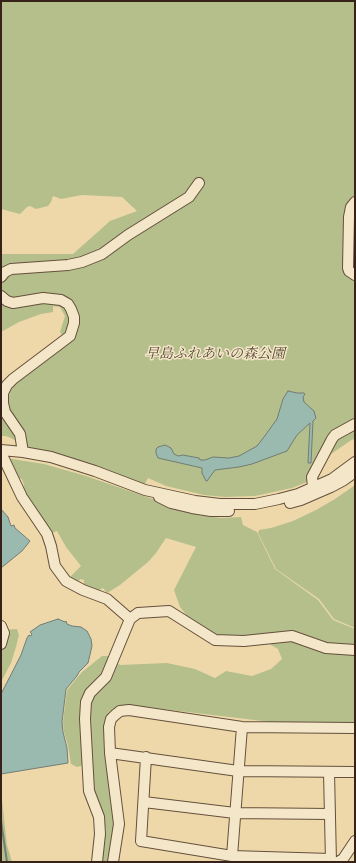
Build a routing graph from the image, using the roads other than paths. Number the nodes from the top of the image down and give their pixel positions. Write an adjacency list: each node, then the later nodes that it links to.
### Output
1 (199, 184): 4 (street)
2 (355, 202): 3 (street)
3 (355, 275)
4 (1, 277)
5 (1, 296): 7 (street)
6 (355, 424): 11 (street)
7 (23, 452): 8 (street); 12 (street)
8 (2, 453): 13 (street)
9 (355, 462): 11 (street)
10 (355, 472): 12 (street)
11 (313, 487): 12 (street)
12 (145, 490)
13 (130, 619): 16 (street); 30 (street)
14 (1, 626): 15 (street)
15 (1, 644)
16 (355, 650)
17 (242, 727): 18 (street); 19 (street); 21 (street)
18 (355, 728)
19 (110, 753): 20 (street); 31 (street)
20 (146, 757): 21 (street); 24 (street)
21 (238, 771): 22 (street); 25 (street)
22 (329, 772): 23 (street); 26 (street)
23 (355, 772)
24 (144, 802): 25 (street); 28 (street)
25 (235, 813): 26 (street); 28 (street)
26 (330, 814): 29 (street)
27 (355, 841): 29 (street)
28 (232, 856): 29 (street)
29 (334, 861)
30 (97, 862)
31 (113, 862)

